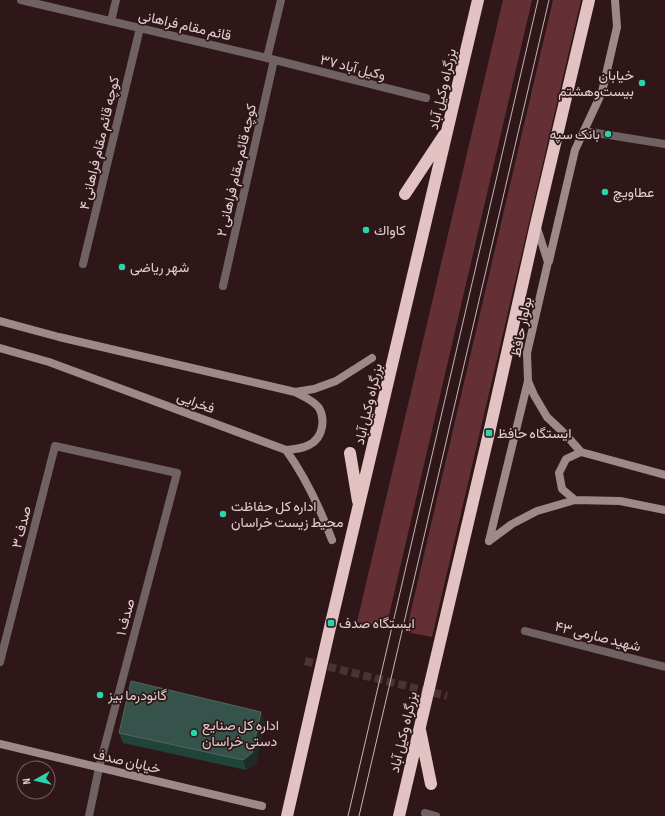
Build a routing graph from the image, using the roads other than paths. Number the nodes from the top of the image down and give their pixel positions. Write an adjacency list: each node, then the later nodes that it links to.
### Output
1 (21, 0): 7 (street, قائم مقام فراهانی)
2 (116, 0): 7 (street)
3 (281, 0): 9 (street, کوچه قائم مقام فراهانی ۲)
4 (478, 0): 11 (highway, بزرگراه وکیل آباد)
5 (589, 0): 15 (highway, بزرگراه وکیل آباد)
6 (615, 0): 12 (street, بولوار حافظ)
7 (112, 21): 8 (street, قائم مقام فراهانی)
8 (140, 28): 9 (street, قائم مقام فراهانی); 17 (street, کوچه قائم مقام فراهانی ۴)
9 (270, 59): 10 (street, ۳۷ وکیل آباد); 18 (street, کوچه قائم مقام فراهانی ۲)
10 (426, 98)
11 (448, 127): 14 (highway); 30 (highway, بزرگراه وکیل آباد)
12 (584, 131): 13 (street); 16 (street, بولوار حافظ)
13 (665, 144)
14 (405, 194)
15 (536, 224): 16 (street); 36 (highway, بزرگراه وکیل آباد)
16 (548, 262): 22 (street, بولوار حافظ)
17 (84, 264)
18 (223, 286)
19 (0, 320): 23 (street)
20 (0, 348): 24 (street, فخرایی)
21 (372, 358): 23 (street)
22 (528, 380): 25 (street, بولوار حافظ); 29 (street)
23 (295, 392): 24 (street)
24 (286, 450): 32 (street)
25 (581, 452): 28 (street); 29 (street)
26 (350, 453): 30 (highway)
27 (177, 473): 34 (street, صدف ۳); 38 (street, صدف ۱)
28 (665, 475)
29 (575, 500): 31 (street)
30 (359, 507): 43 (highway, بزرگراه وکیل آباد)
31 (665, 510)
32 (332, 540)
33 (525, 631): 35 (street, شهید صارمی ۴۳)
34 (0, 662)
35 (665, 667)
36 (420, 726): 39 (highway); 44 (highway, بزرگراه وکیل آباد)
37 (0, 744): 38 (street, خیابان صدف)
38 (98, 768): 40 (street, خیابان صدف); 42 (street, صدف ۱)
39 (431, 784)
40 (262, 806)
41 (425, 813): 45 (street)
42 (89, 816)
43 (287, 816)
44 (399, 816)
45 (436, 816)

